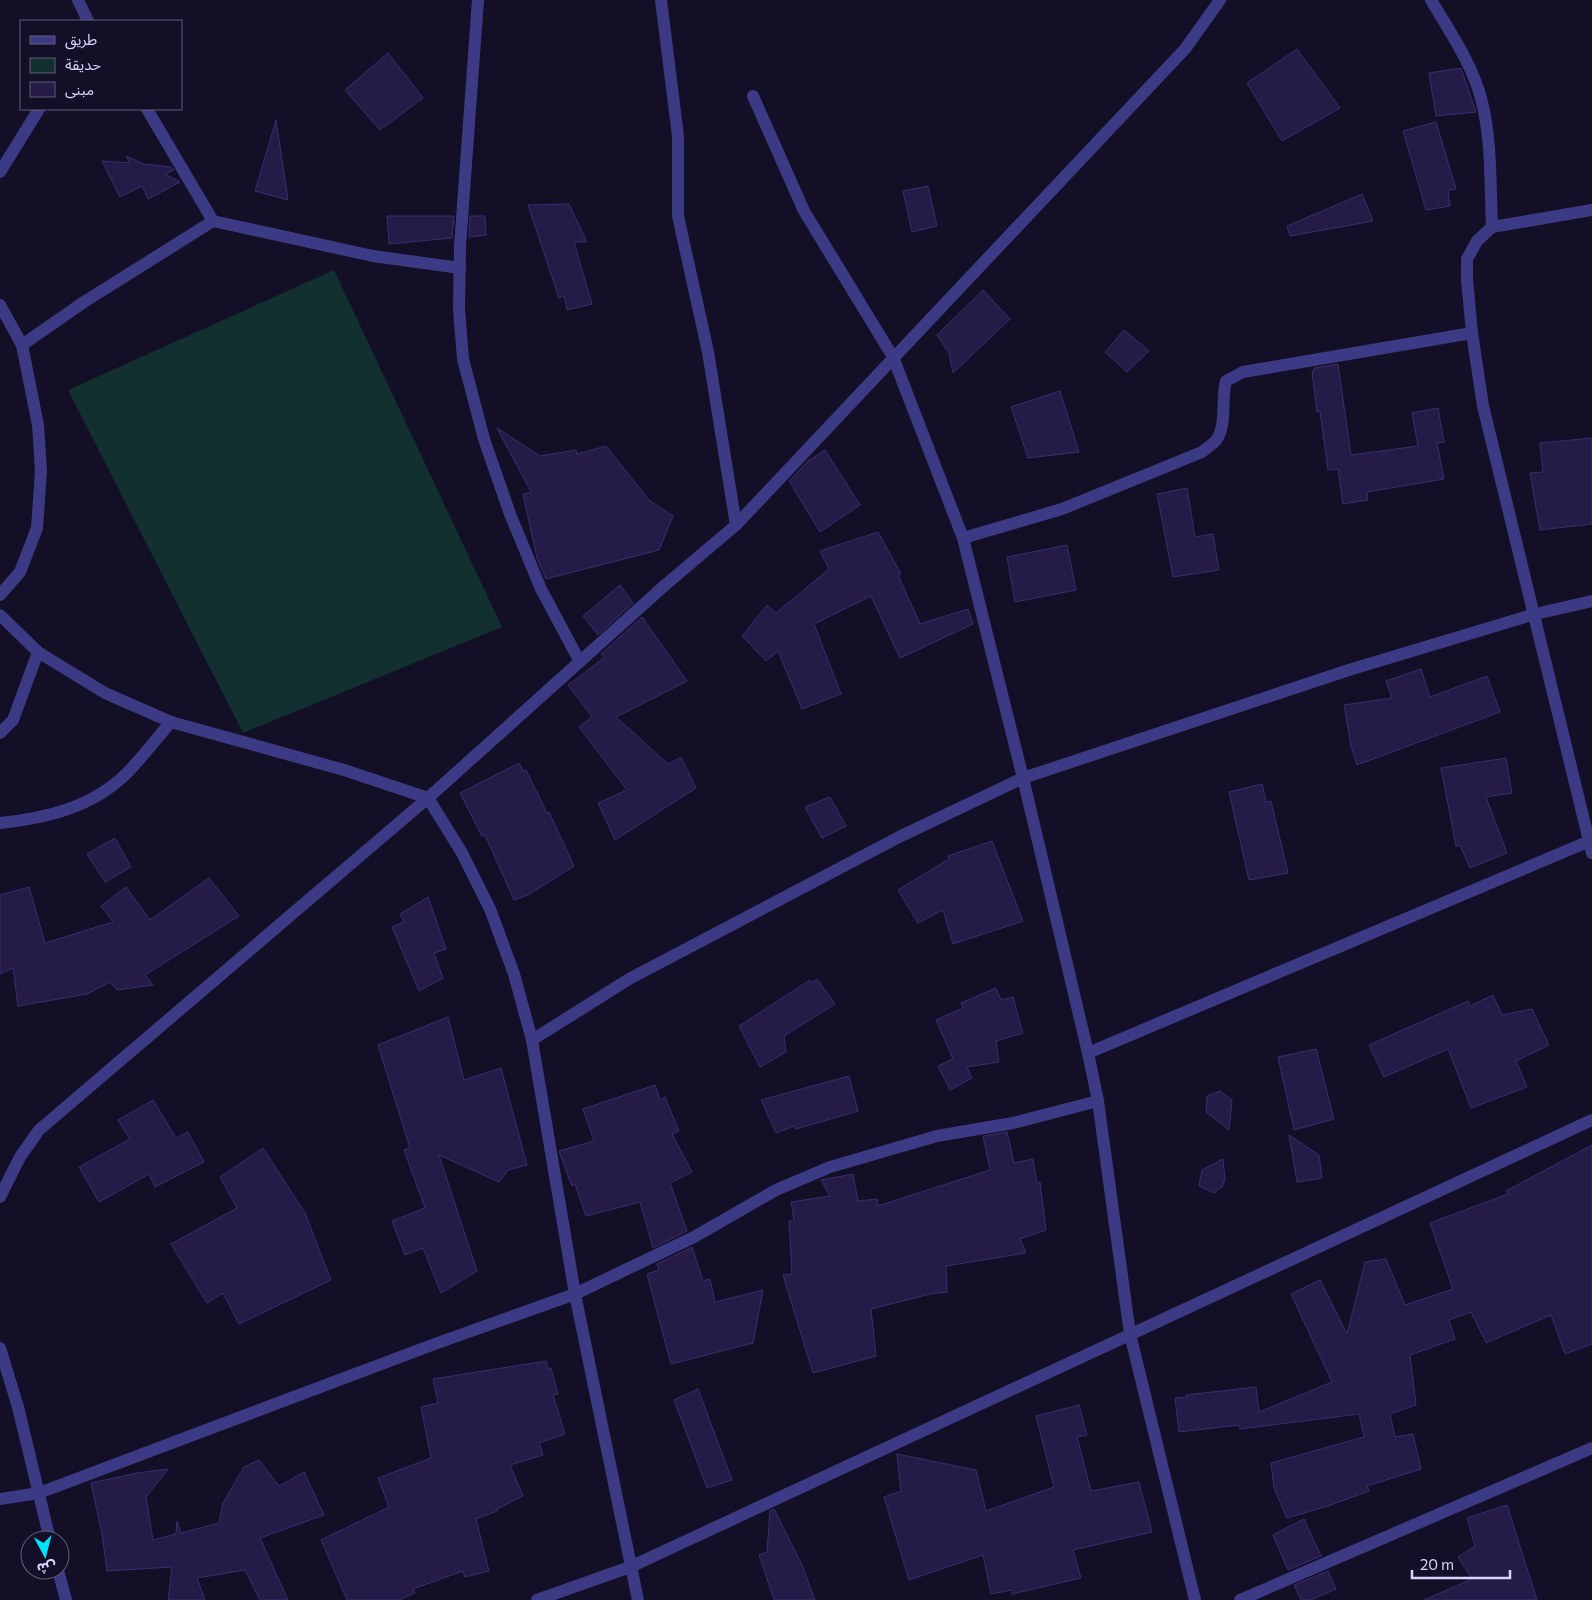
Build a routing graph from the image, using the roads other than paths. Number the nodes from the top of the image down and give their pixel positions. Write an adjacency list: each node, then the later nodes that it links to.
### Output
1 (78, 0): 6 (street)
2 (478, 0): 14 (street)
3 (661, 0): 19 (street)
4 (1220, 0): 18 (street)
5 (1431, 0): 13 (street)
6 (88, 20)
7 (753, 96): 18 (street)
8 (38, 110): 10 (street)
9 (148, 110): 12 (street)
10 (0, 172)
11 (1592, 210): 13 (street)
12 (214, 221): 14 (street); 17 (street)
13 (1492, 228): 16 (street)
14 (460, 268): 26 (street)
15 (0, 305): 17 (street)
16 (1472, 333): 20 (street); 23 (street)
17 (22, 345): 21 (street)
18 (892, 357): 19 (street); 20 (street)
19 (736, 525): 26 (street)
20 (963, 538): 29 (street)
21 (0, 595)
22 (1592, 601): 23 (street)
23 (1535, 614): 29 (street); 32 (street)
24 (0, 616): 25 (street)
25 (38, 652): 27 (street); 28 (street)
26 (580, 662): 30 (street)
27 (171, 722): 30 (street); 31 (street)
28 (0, 733)
29 (1023, 778): 33 (street); 34 (street)
30 (428, 798): 33 (street); 37 (street)
31 (0, 823)
32 (1591, 845): 34 (street)
33 (532, 1040): 38 (street)
34 (1088, 1053): 35 (street)
35 (1098, 1101): 38 (street); 39 (street)
36 (1592, 1120): 39 (street)
37 (0, 1197)
38 (575, 1294): 42 (street); 45 (street)
39 (1130, 1334): 45 (street); 50 (street)
40 (0, 1348): 42 (street)
41 (1592, 1448): 51 (street)
42 (38, 1493): 43 (street); 44 (street)
43 (0, 1499)
44 (47, 1530)
45 (630, 1567): 48 (street); 49 (street)
46 (61, 1580): 47 (street)
47 (66, 1600)
48 (537, 1600)
49 (638, 1600)
50 (1195, 1600)
51 (1240, 1600)

